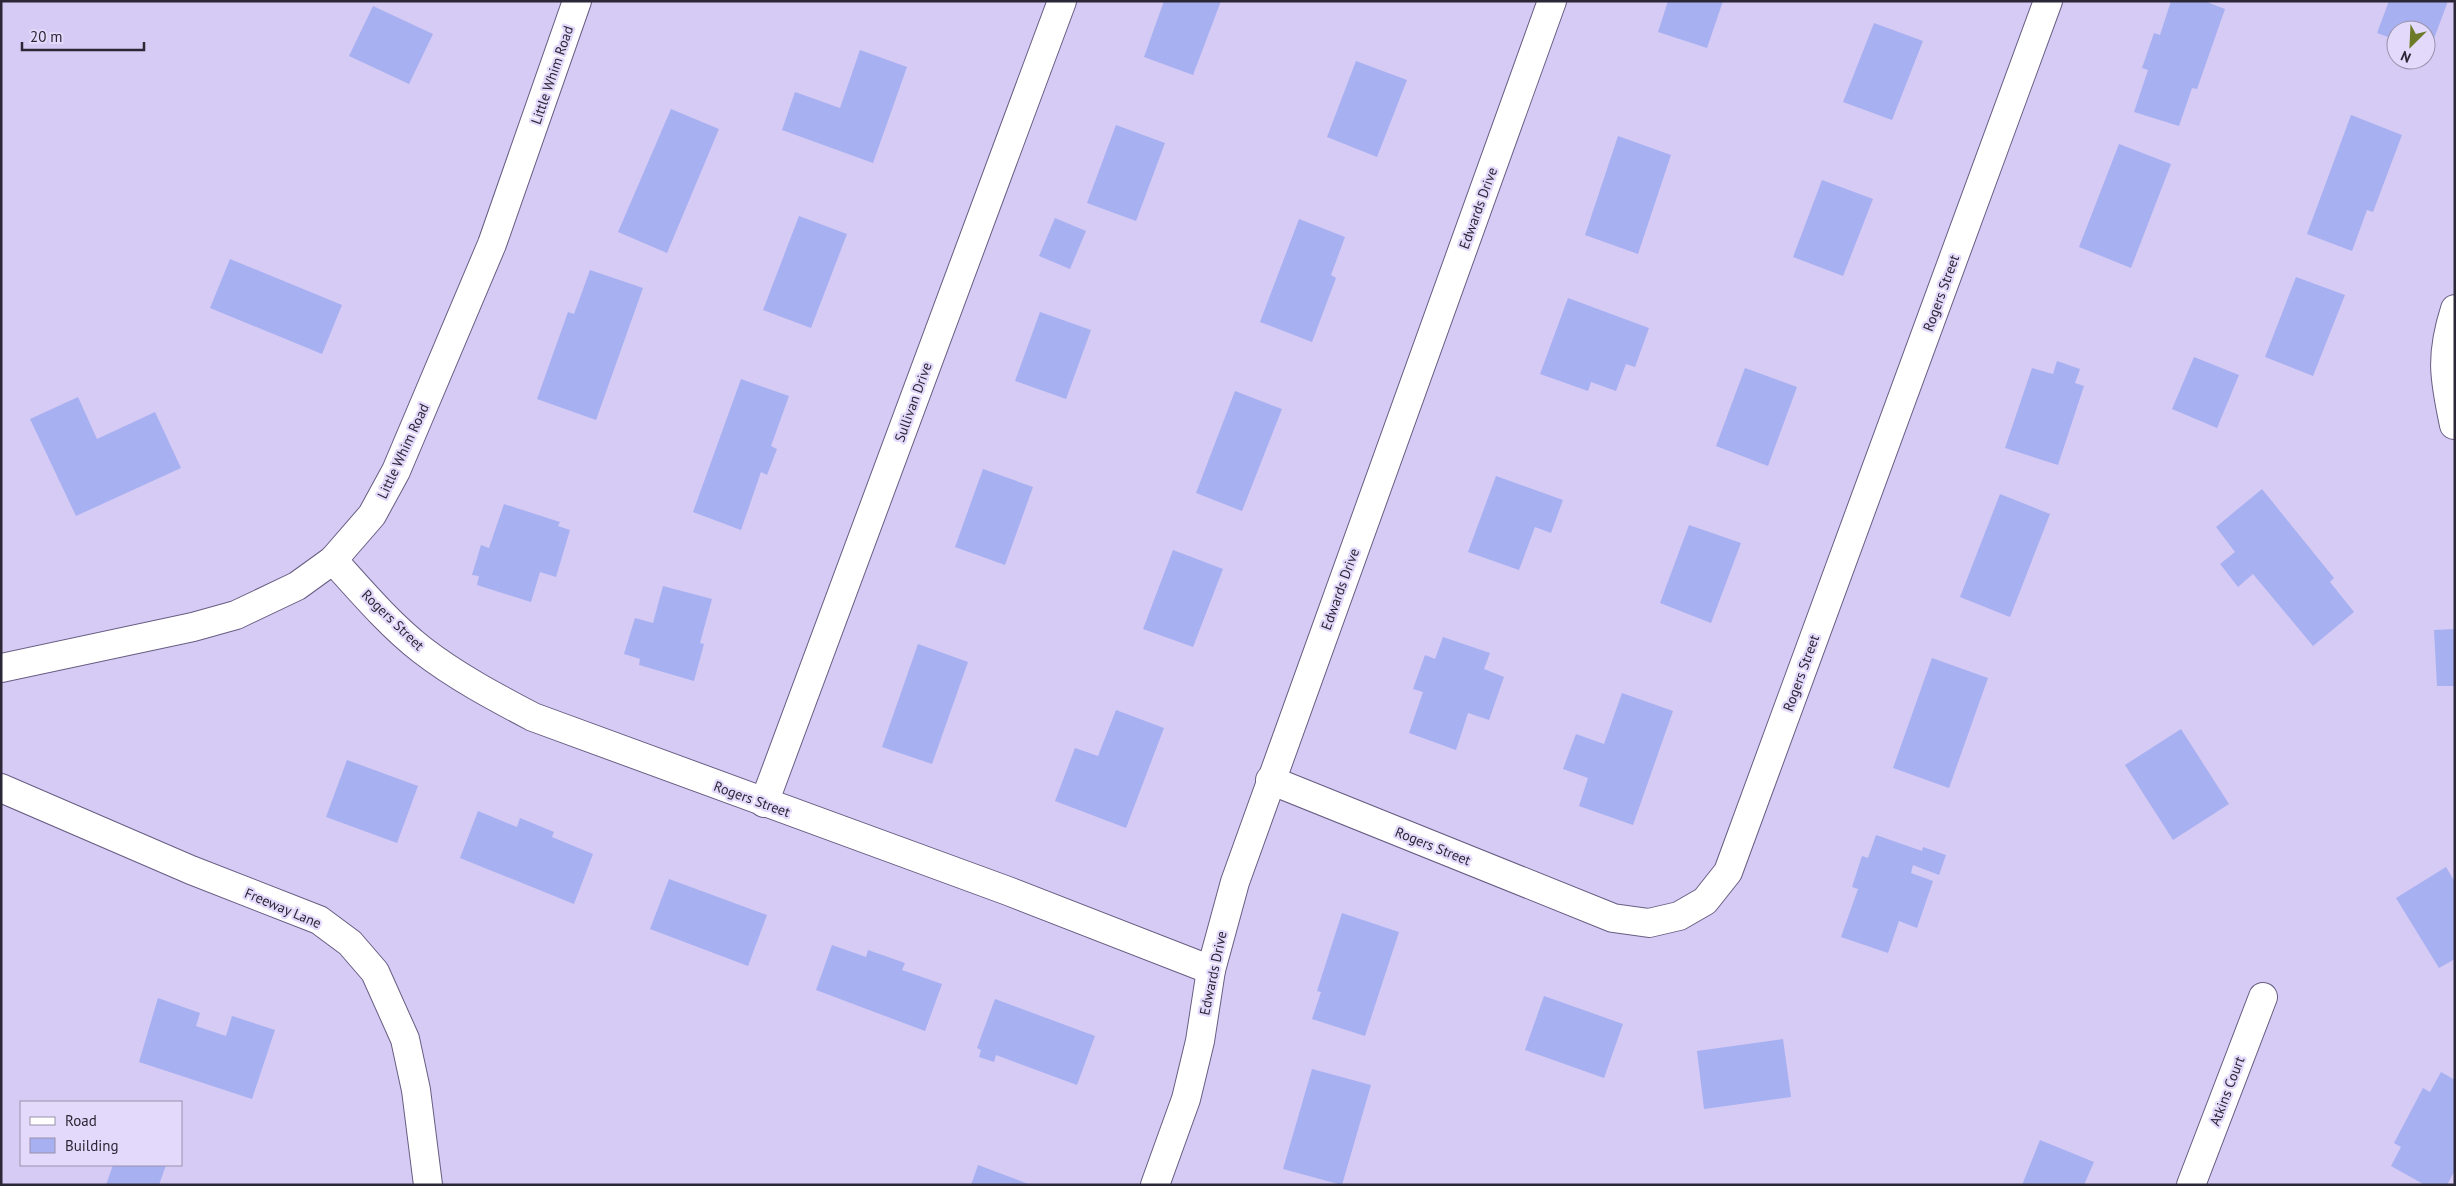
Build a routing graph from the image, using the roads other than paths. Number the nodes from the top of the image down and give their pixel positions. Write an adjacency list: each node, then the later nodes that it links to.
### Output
1 (577, 1): 7 (street, Little Whim Road)
2 (1062, 1): 11 (street, Sullivan Drive)
3 (1552, 1): 9 (street, Edwards Drive)
4 (2048, 1): 9 (street, Rogers Street)
5 (2455, 309): 6 (street)
6 (2454, 425)
7 (333, 560): 8 (street, Little Whim Road); 11 (street, Rogers Street)
8 (1, 668)
9 (1270, 780): 12 (street, Edwards Drive)
10 (1, 788): 14 (street, Freeway Lane)
11 (764, 803): 12 (street, Rogers Street)
12 (1211, 970): 15 (street, Edwards Drive)
13 (2263, 997): 16 (street, Atkins Court)
14 (428, 1185)
15 (1155, 1185)
16 (2191, 1185)

